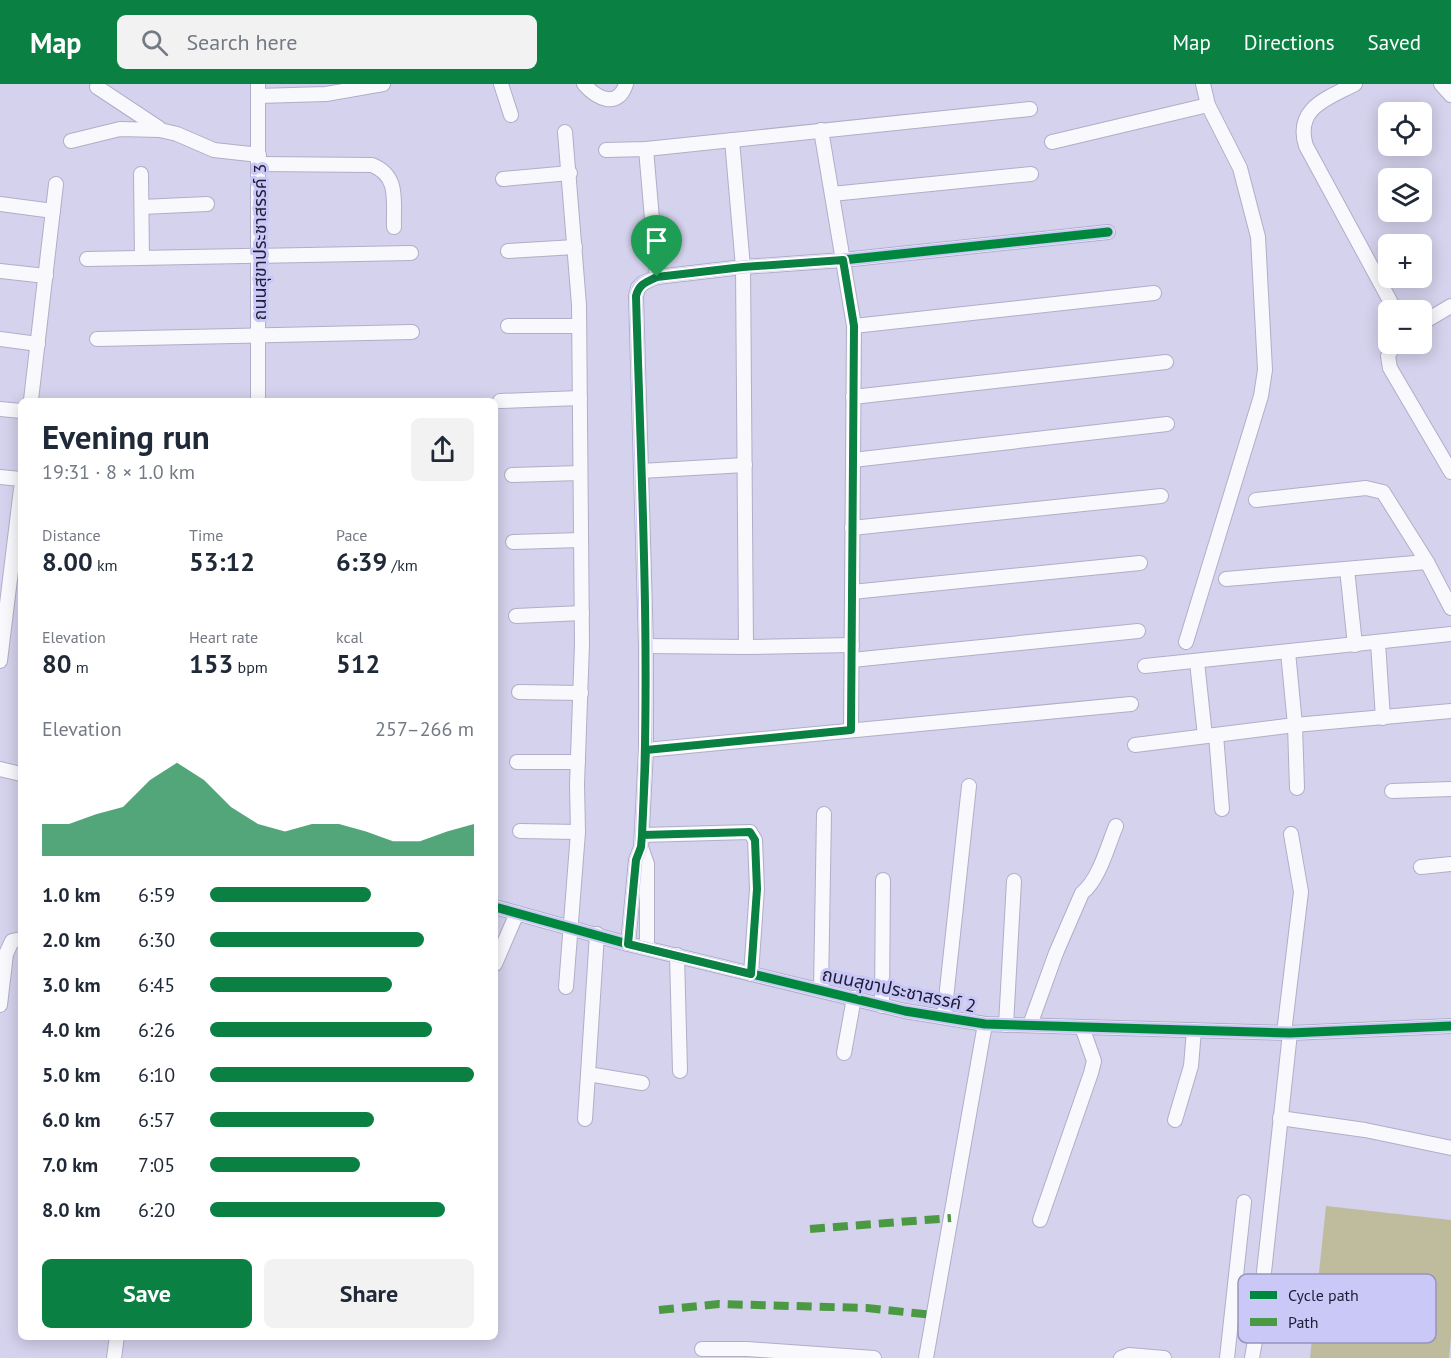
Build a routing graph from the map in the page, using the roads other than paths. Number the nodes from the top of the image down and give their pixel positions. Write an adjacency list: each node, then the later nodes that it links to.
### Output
1 (383, 84): 9 (street)
2 (501, 84): 13 (street)
3 (584, 84): 4 (street)
4 (626, 84)
5 (1203, 84): 11 (street)
6 (1355, 84): 47 (street)
7 (1441, 84): 10 (street)
8 (97, 87): 14 (street)
9 (258, 90): 22 (street, ถนนสุขาประชาสรรค์ 3)
10 (1451, 95)
11 (1208, 105): 19 (street); 94 (street)
12 (1030, 109): 15 (street)
13 (511, 115)
14 (160, 130): 18 (street); 22 (street)
15 (821, 130): 17 (street); 28 (street)
16 (565, 132): 23 (street)
17 (732, 140): 20 (street); 42 (street)
18 (70, 141)
19 (1052, 142)
20 (646, 149): 21 (street); 45 (street)
21 (606, 150)
22 (259, 159): 33 (street); 38 (street, ถนนสุขาประชาสรรค์ 3)
23 (570, 173): 26 (street); 35 (street)
24 (141, 174): 31 (street)
25 (1031, 174): 28 (street)
26 (503, 179)
27 (56, 184): 32 (street)
28 (832, 194): 41 (street)
29 (0, 204): 32 (street)
30 (207, 204): 31 (street)
31 (142, 207): 39 (street)
32 (53, 211): 44 (street)
33 (394, 227)
34 (1108, 232): 41 (street)
35 (575, 247): 36 (street); 51 (street)
36 (508, 251)
37 (411, 253): 38 (street)
38 (259, 256): 39 (street); 54 (street, ถนนสุขาประชาสรรค์ 3)
39 (142, 257): 40 (street)
40 (87, 259)
41 (843, 260): 42 (street); 52 (street)
42 (743, 267): 45 (street); 69 (street)
43 (0, 271): 44 (street)
44 (46, 276): 57 (street)
45 (657, 277): 70 (street)
46 (1154, 293): 52 (street)
47 (1390, 300)
48 (1451, 306): 49 (street)
49 (1432, 317)
50 (508, 326): 51 (street)
51 (579, 326): 63 (street)
52 (854, 326): 60 (street)
53 (412, 332): 54 (street)
54 (259, 335): 56 (street); 62 (street, ถนนสุขาประชาสรรค์ 3)
55 (0, 339): 57 (street)
56 (97, 339)
57 (38, 344): 61 (street)
58 (1389, 354): 71 (street)
59 (1166, 362): 60 (street)
60 (853, 397): 68 (street)
61 (31, 398)
62 (258, 398)
63 (580, 398): 64 (street); 72 (street)
64 (500, 401)
65 (0, 409): 66 (street)
66 (18, 411)
67 (1167, 424): 68 (street)
68 (853, 460): 79 (street)
69 (745, 465): 70 (street); 99 (street)
70 (641, 471): 98 (street)
71 (1451, 472)
72 (580, 473): 73 (street); 80 (street)
73 (512, 475)
74 (0, 477): 75 (street)
75 (18, 479)
76 (1161, 496): 79 (street)
77 (1256, 500): 83 (street)
78 (18, 502): 82 (street)
79 (852, 528): 87 (street)
80 (581, 540): 81 (street); 89 (street)
81 (513, 542)
82 (7, 548): 91 (street)
83 (1427, 562): 85 (street); 88 (street)
84 (1140, 563): 87 (street)
85 (1347, 569): 86 (street); 97 (street)
86 (1226, 579)
87 (852, 592): 96 (street)
88 (1451, 608)
89 (582, 613): 90 (street); 106 (street)
90 (516, 616)
91 (3, 617): 102 (street)
92 (1138, 631): 101 (street)
93 (1451, 634): 95 (street)
94 (1186, 642)
95 (1378, 643): 97 (street); 109 (street)
96 (852, 645): 99 (street); 101 (street)
97 (1355, 645): 100 (street)
98 (646, 646): 99 (street); 114 (street)
99 (746, 647)
100 (1288, 652): 103 (street); 110 (street)
101 (852, 660): 111 (street)
102 (0, 661)
103 (1197, 662): 104 (street); 112 (street)
104 (1145, 666)
105 (519, 692): 106 (street)
106 (581, 693): 116 (street)
107 (1131, 704): 111 (street)
108 (1451, 711): 109 (street)
109 (1383, 718): 110 (street)
110 (1295, 725): 112 (street); 120 (street)
111 (851, 730): 114 (street)
112 (1210, 735): 113 (street); 123 (street)
113 (1135, 745)
114 (646, 750): 129 (street)
115 (518, 762): 116 (street)
116 (578, 762): 127 (street)
117 (0, 769): 118 (street)
118 (18, 773)
119 (969, 786): 149 (street)
120 (1297, 788)
121 (1451, 789): 122 (street)
122 (1392, 791)
123 (1222, 809)
124 (824, 814): 145 (street)
125 (1116, 826): 152 (street)
126 (520, 831): 127 (street)
127 (578, 832): 136 (street)
128 (1291, 834): 156 (street)
129 (641, 841): 139 (street); 140 (street); 143 (street)
130 (1451, 864): 131 (street)
131 (1421, 867)
132 (883, 880): 148 (street)
133 (1014, 881): 151 (street)
134 (498, 909): 135 (street, ถนนสุขาประชาสรรค์ 2)
135 (518, 913): 136 (street, ถนนสุขาประชาสรรค์ 2); 142 (street)
136 (570, 927): 137 (street, ถนนสุขาประชาสรรค์ 2); 144 (street)
137 (597, 934): 139 (street, ถนนสุขาประชาสรรค์ 2); 159 (street)
138 (18, 940): 147 (street)
139 (628, 944): 140 (street, ถนนสุขาประชาสรรค์ 2)
140 (646, 947): 141 (street, ถนนสุขาประชาสรรค์ 2)
141 (677, 955): 143 (street, ถนนสุขาประชาสรรค์ 2); 158 (street)
142 (498, 957)
143 (751, 974): 145 (street, ถนนสุขาประชาสรรค์ 2)
144 (566, 987)
145 (821, 990): 146 (street, ถนนสุขาประชาสรรค์ 2)
146 (854, 998): 148 (street, ถนนสุขาประชาสรรค์ 2); 157 (street)
147 (0, 1005)
148 (882, 1005): 149 (street, ถนนสุขาประชาสรรค์ 2)
149 (944, 1017): 150 (street, ถนนสุขาประชาสรรค์ 2)
150 (985, 1024): 151 (street, ถนนสุขาประชาสรรค์ 2); 173 (street)
151 (1006, 1025): 152 (street, ถนนสุขาประชาสรรค์ 2)
152 (1030, 1026): 154 (street, ถนนสุขาประชาสรรค์ 2)
153 (1451, 1026): 156 (street, ถนนสุขาประชาสรรค์ 2)
154 (1082, 1027): 155 (street, ถนนสุขาประชาสรรค์ 2); 166 (street)
155 (1194, 1030): 156 (street, ถนนสุขาประชาสรรค์ 2); 163 (street)
156 (1287, 1033): 161 (street)
157 (844, 1053)
158 (680, 1071)
159 (588, 1074): 160 (street); 162 (street)
160 (642, 1083)
161 (1280, 1118): 164 (street); 167 (street)
162 (585, 1119)
163 (1175, 1120)
164 (1451, 1148)
165 (1244, 1202): 176 (street)
166 (1040, 1220)
167 (1264, 1274)
168 (116, 1340): 171 (street)
169 (1255, 1343): 177 (street)
170 (702, 1349): 172 (street)
171 (114, 1358)
172 (874, 1358)
173 (926, 1358)
174 (1121, 1358): 175 (street)
175 (1164, 1358)
176 (1227, 1358)
177 (1252, 1358)

